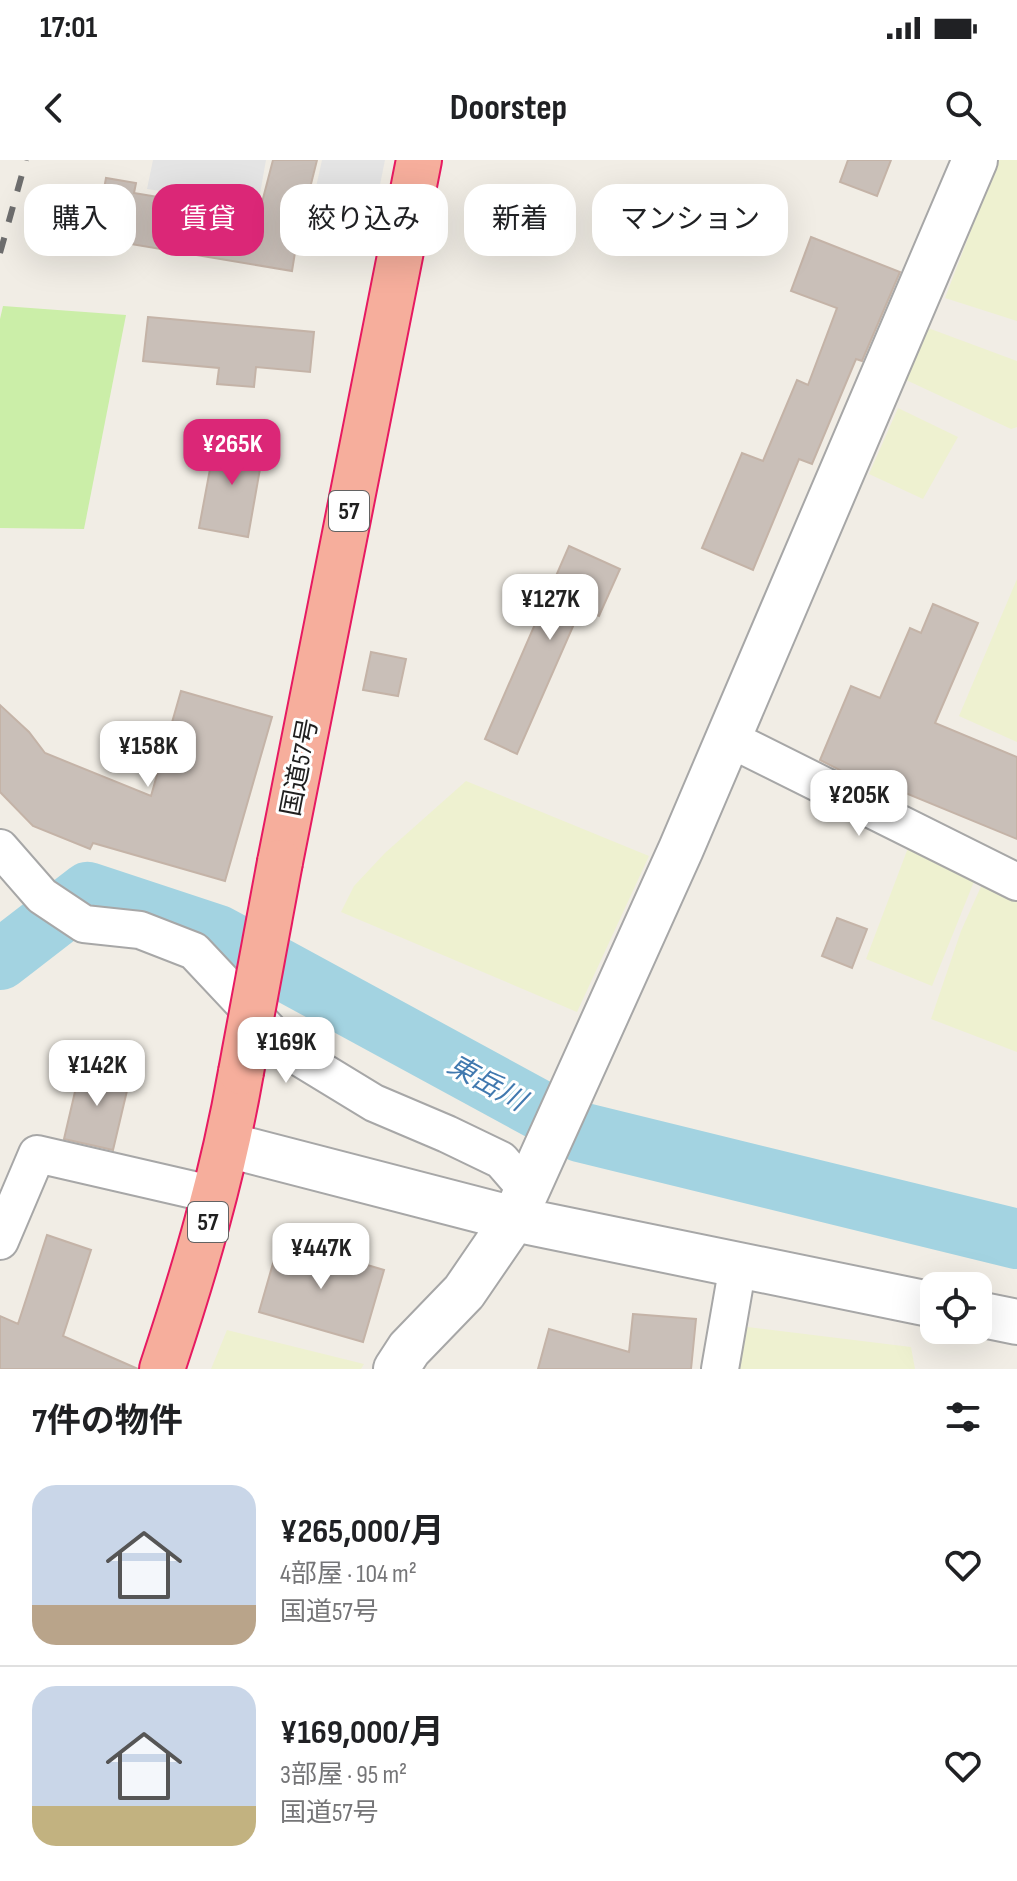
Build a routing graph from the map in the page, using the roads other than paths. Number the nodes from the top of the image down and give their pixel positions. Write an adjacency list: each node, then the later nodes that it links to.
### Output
1 (419, 160): 6 (highway, 国道57号 / 57, bridge)
2 (975, 160): 3 (street)
3 (728, 738): 5 (street); 7 (street)
4 (0, 848): 7 (street)
5 (1017, 882)
6 (228, 1145): 7 (street); 8 (highway, 国道57号 / 57)
7 (526, 1193): 10 (street); 15 (street)
8 (215, 1195): 9 (street); 14 (highway, 国道57号 / 57)
9 (0, 1241)
10 (738, 1265): 11 (street); 16 (street)
11 (920, 1302)
12 (992, 1317): 13 (street)
13 (1017, 1322)
14 (162, 1369)
15 (396, 1369)
16 (720, 1369)

